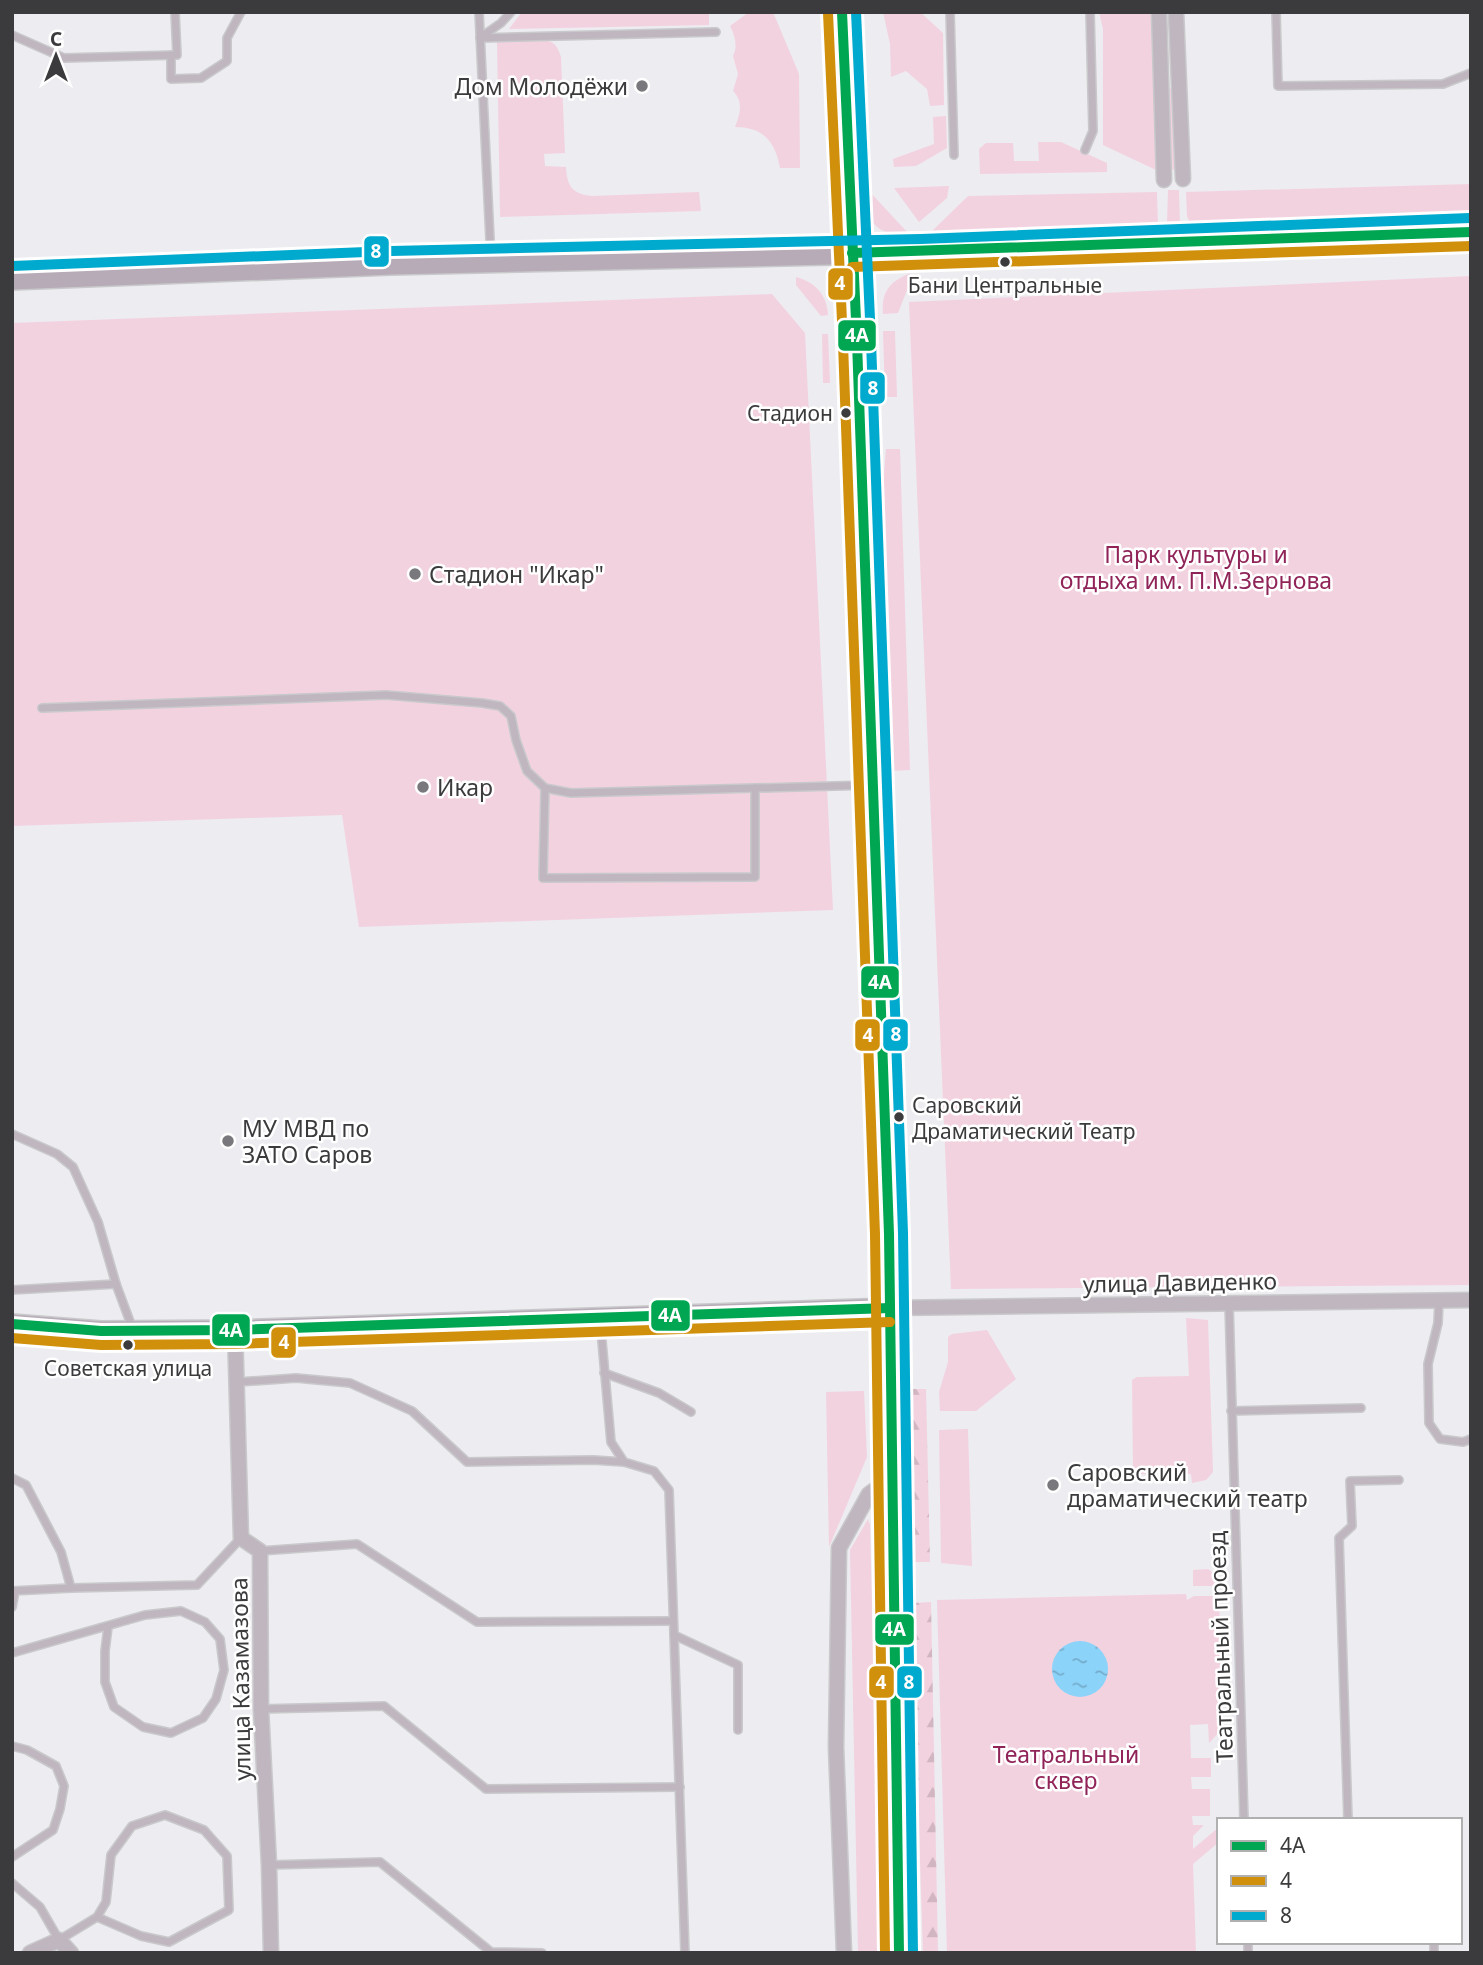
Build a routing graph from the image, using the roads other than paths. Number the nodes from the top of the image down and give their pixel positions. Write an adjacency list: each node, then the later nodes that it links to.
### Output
1 (175, 12): 14 (lane)
2 (242, 12): 14 (lane)
3 (479, 12): 13 (lane)
4 (511, 12): 13 (lane)
5 (842, 12): 21 (main road)
6 (950, 12): 17 (lane)
7 (1090, 12): 16 (lane)
8 (1159, 12): 19 (street)
9 (1177, 12): 18 (street)
10 (1276, 12): 15 (lane)
11 (716, 32): 13 (lane)
12 (12, 35): 14 (lane)
13 (480, 38): 22 (lane)
14 (171, 55)
15 (1471, 73)
16 (1085, 150)
17 (954, 155)
18 (1183, 179)
19 (1164, 180)
20 (1471, 232): 21 (main road)
21 (852, 253): 22 (main road); 25 (main road)
22 (491, 264): 23 (main road)
23 (12, 280)
24 (42, 708): 26 (lane)
25 (871, 785): 27 (lane); 34 (main road)
26 (545, 788): 27 (lane); 27 (lane)
27 (755, 788)
28 (12, 1134): 29 (lane)
29 (116, 1284): 30 (lane); 38 (lane)
30 (12, 1290)
31 (1471, 1300): 32 (street, улица Давиденко)
32 (1439, 1301): 33 (street, улица Давиденко); 44 (lane)
33 (1229, 1304): 34 (street, улица Давиденко); 42 (lane, Театральный проезд)
34 (890, 1308): 35 (main road); 47 (main road)
35 (600, 1319): 37 (main road); 39 (lane)
36 (12, 1324): 38 (main road)
37 (235, 1330): 38 (main road); 40 (street)
38 (134, 1331)
39 (604, 1373): 43 (lane); 45 (lane)
40 (238, 1382): 45 (lane); 49 (street)
41 (1361, 1408): 42 (lane)
42 (1231, 1411): 62 (lane, Театральный проезд)
43 (691, 1412)
44 (1471, 1439)
45 (624, 1462): 54 (lane)
46 (12, 1478): 51 (lane)
47 (891, 1478): 74 (street); 75 (main road)
48 (1399, 1480): 63 (lane)
49 (241, 1538): 50 (street, улица Казамазова); 51 (lane)
50 (260, 1551): 54 (lane); 58 (street, улица Казамазова)
51 (71, 1588): 52 (lane)
52 (14, 1591): 53 (lane)
53 (12, 1607)
54 (673, 1621): 56 (lane)
55 (108, 1627): 55 (lane); 57 (lane)
56 (674, 1635): 59 (lane); 61 (lane)
57 (12, 1653)
58 (261, 1709): 61 (lane); 65 (street, улица Казамазова)
59 (738, 1730)
60 (12, 1746): 64 (lane)
61 (680, 1787): 73 (lane)
62 (1244, 1818)
63 (1348, 1818)
64 (12, 1857)
65 (269, 1865): 71 (street, улица Казамазова); 72 (lane)
66 (12, 1883): 68 (lane)
67 (97, 1917): 67 (lane); 68 (lane)
68 (58, 1940): 69 (street); 70 (street)
69 (30, 1953)
70 (71, 1953)
71 (271, 1953)
72 (542, 1953)
73 (685, 1953)
74 (844, 1953)
75 (899, 1953)

